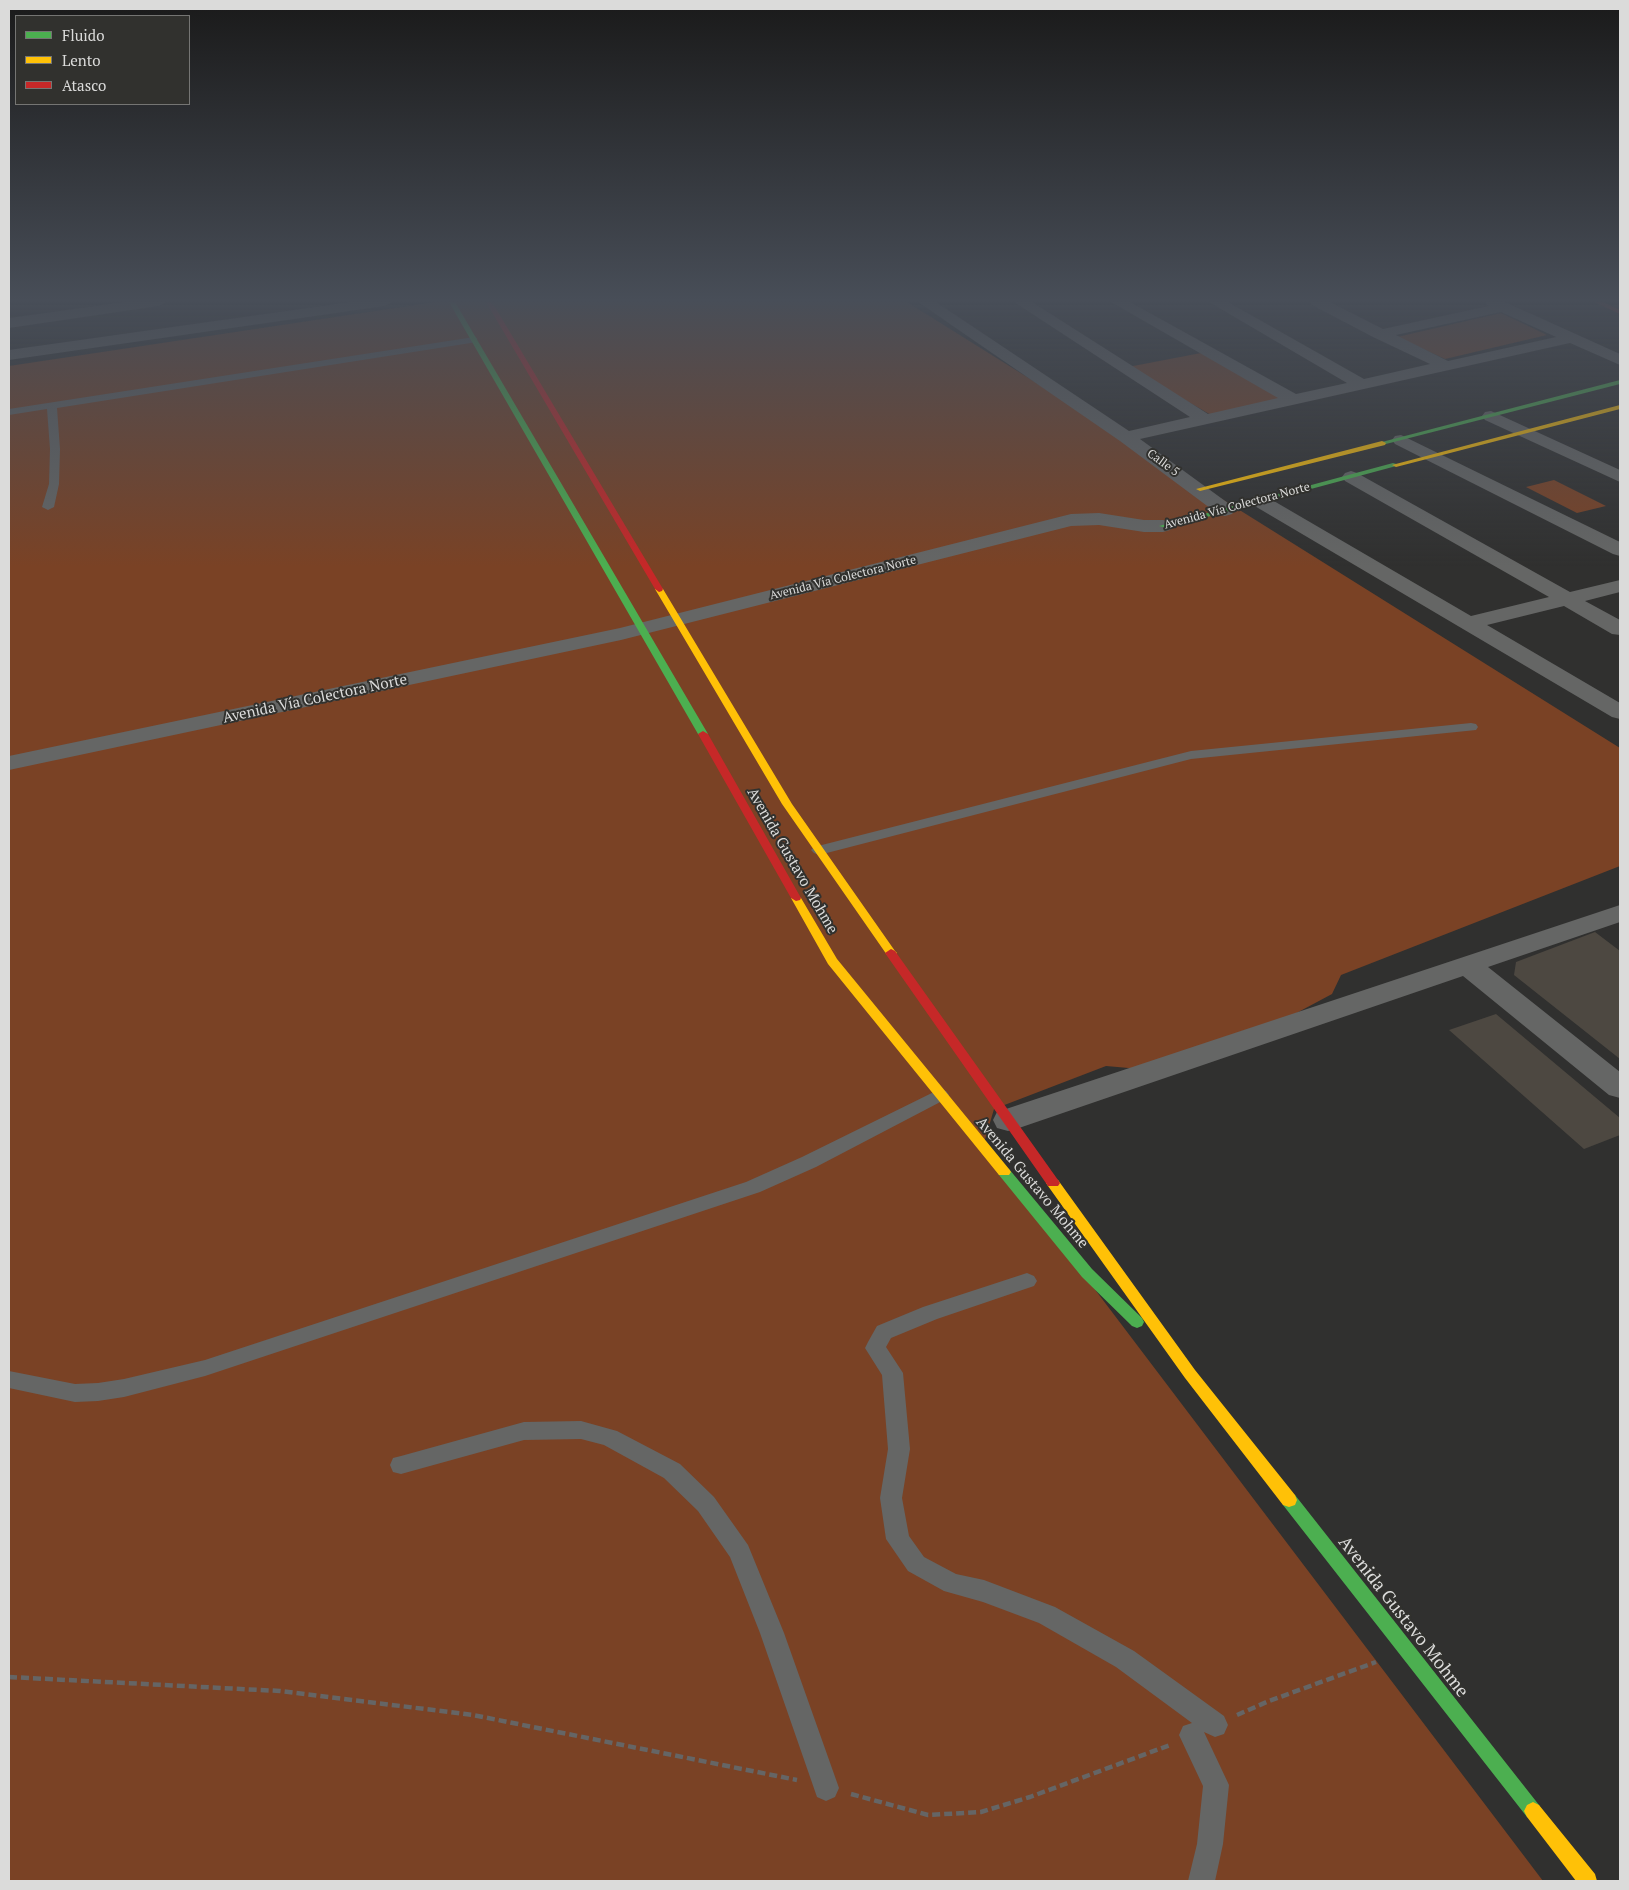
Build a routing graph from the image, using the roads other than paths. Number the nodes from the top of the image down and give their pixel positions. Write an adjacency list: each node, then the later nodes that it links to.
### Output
1 (153, 390): 10 (lane)
2 (503, 390): 31 (street, Avenida Gustavo Mohme)
3 (541, 390): 29 (street, Avenida Gustavo Mohme)
4 (1056, 390): 16 (street, Calle 5)
5 (1159, 390): 14 (street)
6 (1276, 390): 9 (street)
7 (1339, 390): 9 (street, Calle 5)
8 (1589, 390): 13 (street, Avenida Vía Colectora Norte)
9 (1294, 400): 14 (street, Calle 5)
10 (52, 406): 12 (lane); 23 (lane)
11 (1620, 407): 15 (street, Avenida Vía Colectora Norte)
12 (9, 412)
13 (1490, 416): 15 (street); 17 (street, Avenida Vía Colectora Norte)
14 (1206, 420): 16 (street, Calle 5)
15 (1524, 432): 18 (street, Avenida Vía Colectora Norte); 20 (street)
16 (1126, 437): 21 (street, Calle 5)
17 (1401, 440): 18 (street); 21 (street, Avenida Vía Colectora Norte)
18 (1432, 455): 19 (street, Avenida Vía Colectora Norte); 26 (street)
19 (1351, 477): 22 (street, Avenida Vía Colectora Norte); 28 (street)
20 (1620, 477)
21 (1200, 489): 24 (street, Calle 5)
22 (1260, 501): 24 (street, Avenida Vía Colectora Norte); 30 (street)
23 (48, 507)
24 (1225, 510): 25 (street, Avenida Vía Colectora Norte)
25 (1163, 526): 29 (street, Avenida Vía Colectora Norte)
26 (1620, 550)
27 (1620, 586): 28 (street)
28 (1566, 599): 30 (street); 32 (street)
29 (678, 620): 31 (street, Avenida Vía Colectora Norte); 36 (street, Avenida Gustavo Mohme)
30 (1469, 623): 33 (street)
31 (643, 629): 35 (street, Avenida Vía Colectora Norte); 40 (street, Avenida Gustavo Mohme)
32 (1620, 629)
33 (1620, 712)
34 (1471, 727): 36 (lane)
35 (9, 763)
36 (820, 850): 41 (street, Avenida Gustavo Mohme)
37 (1620, 913): 38 (street)
38 (1468, 965): 39 (street); 41 (street)
39 (1620, 1088)
40 (940, 1095): 43 (street, Avenida Gustavo Mohme); 44 (lane)
41 (1008, 1120): 43 (street, Avenida Gustavo Mohme)
42 (1027, 1281): 47 (lane)
43 (1190, 1374): 48 (street, Avenida Gustavo Mohme)
44 (9, 1380)
45 (401, 1465): 46 (lane)
46 (826, 1788)
47 (1202, 1881)
48 (1588, 1881)

